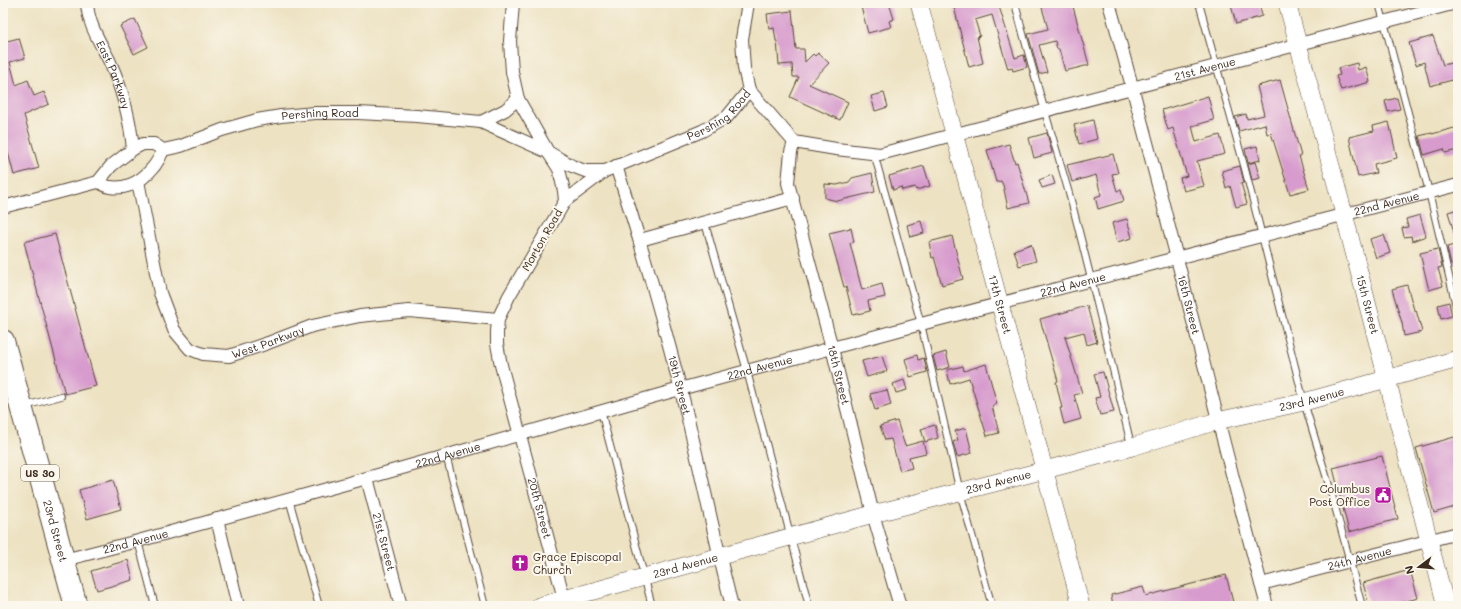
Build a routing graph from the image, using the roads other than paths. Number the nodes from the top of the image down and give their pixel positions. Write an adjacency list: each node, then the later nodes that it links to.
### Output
1 (87, 3): 21 (street, East Parkway)
2 (513, 3): 16 (street, Morton Road)
3 (748, 3): 15 (street)
4 (919, 3): 19 (main road, 17th Street)
5 (1015, 3): 17 (lane)
6 (1109, 3): 14 (street, 16th Street)
7 (1199, 3): 13 (lane)
8 (1287, 3): 12 (main road, 15th Street)
9 (1379, 3): 11 (lane)
10 (1456, 3): 11 (street, 21st Avenue)
11 (1384, 22): 12 (street, 21st Avenue); 30 (lane)
12 (1298, 44): 13 (street, 21st Avenue); 34 (main road, 15th Street)
13 (1216, 66): 14 (street, 21st Avenue); 36 (lane)
14 (1132, 88): 17 (street, 21st Avenue); 38 (street, 16th Street)
15 (749, 90): 20 (street, Pershing Road); 25 (street, Pershing Road)
16 (518, 99): 18 (street); 23 (street, Morton Road)
17 (1044, 111): 19 (street, 21st Avenue); 39 (lane)
18 (481, 122): 22 (street, Pershing Road); 23 (street, Pershing Road)
19 (954, 134): 24 (street); 40 (main road, 17th Street)
20 (794, 142): 24 (street); 31 (street, 18th Street)
21 (133, 149): 22 (street); 27 (street)
22 (163, 150): 28 (street)
23 (548, 152): 26 (street, Pershing Road); 32 (street, Morton Road)
24 (874, 153): 43 (lane)
25 (616, 166): 26 (street, Pershing Road); 37 (street, 19th Street)
26 (605, 171): 32 (street, Pershing Road)
27 (98, 182): 28 (street); 33 (street)
28 (138, 182): 42 (street, West Parkway)
29 (1458, 185): 30 (street, 22nd Avenue)
30 (1429, 192): 34 (street, 22nd Avenue); 41 (lane)
31 (793, 198): 35 (street); 45 (street, 18th Street)
32 (565, 200): 42 (street, Morton Road)
33 (3, 207)
34 (1344, 214): 36 (street, 22nd Avenue); 48 (main road, 15th Street)
35 (705, 223): 37 (street); 47 (lane)
36 (1262, 236): 38 (street, 22nd Avenue); 51 (lane)
37 (640, 240): 49 (street, 19th Street)
38 (1177, 258): 39 (street, 22nd Avenue); 54 (street, 16th Street)
39 (1091, 280): 40 (street, 22nd Avenue); 56 (lane)
40 (1000, 304): 43 (street, 22nd Avenue); 58 (main road, 17th Street)
41 (1458, 314)
42 (498, 319): 55 (street, Morton Road)
43 (921, 324): 45 (street, 22nd Avenue); 60 (lane)
44 (3, 341): 52 (highway, 23rd Street / US 30)
45 (832, 348): 47 (street, 22nd Avenue); 62 (street, 18th Street)
46 (1458, 359): 48 (main road, 23rd Avenue)
47 (747, 371): 49 (street, 22nd Avenue); 65 (lane)
48 (1386, 379): 51 (main road, 23rd Avenue); 66 (main road, 15th Street)
49 (680, 388): 53 (street, 22nd Avenue); 68 (street, 19th Street)
50 (61, 396): 52 (lane)
51 (1304, 402): 54 (main road, 23rd Avenue); 70 (lane)
52 (21, 407): 69 (highway, 23rd Street / US 30)
53 (601, 411): 55 (street, 22nd Avenue); 71 (lane)
54 (1217, 421): 56 (main road, 23rd Avenue); 72 (street, 16th Street)
55 (519, 434): 57 (street, 22nd Avenue); 73 (street, 20th Street)
56 (1132, 447): 58 (main road, 23rd Avenue)
57 (446, 455): 59 (street, 22nd Avenue); 79 (lane)
58 (1045, 470): 60 (main road, 23rd Avenue); 86 (main road, 17th Street)
59 (367, 478): 61 (street, 22nd Avenue); 78 (street, 21st Street)
60 (960, 492): 62 (main road, 23rd Avenue); 85 (lane)
61 (289, 499): 63 (street, 22nd Avenue); 77 (lane)
62 (873, 514): 65 (main road, 23rd Avenue); 84 (street, 18th Street)
63 (217, 519): 67 (street, 22nd Avenue); 76 (street)
64 (1458, 533): 66 (street, 24th Avenue)
65 (791, 537): 68 (main road, 23rd Avenue); 83 (lane)
66 (1430, 540): 70 (street, 24th Avenue); 89 (main road, 15th Street)
67 (138, 541): 69 (street, 22nd Avenue); 75 (lane)
68 (719, 557): 71 (main road, 23rd Avenue); 82 (street, 19th Street)
69 (64, 560): 74 (highway, 23rd Street / US 30)
70 (1350, 561): 72 (street, 24th Avenue); 88 (lane)
71 (644, 578): 73 (main road, 23rd Avenue); 81 (lane)
72 (1261, 584): 87 (street, 16th Street)
73 (565, 602): 80 (main road, 23rd Avenue)
74 (76, 606)
75 (155, 606)
76 (238, 606)
77 (319, 606)
78 (401, 606)
79 (485, 606)
80 (539, 606)
81 (652, 606)
82 (732, 606)
83 (809, 606)
84 (900, 606)
85 (992, 606)
86 (1080, 606)
87 (1267, 606)
88 (1362, 606)
89 (1446, 606)

